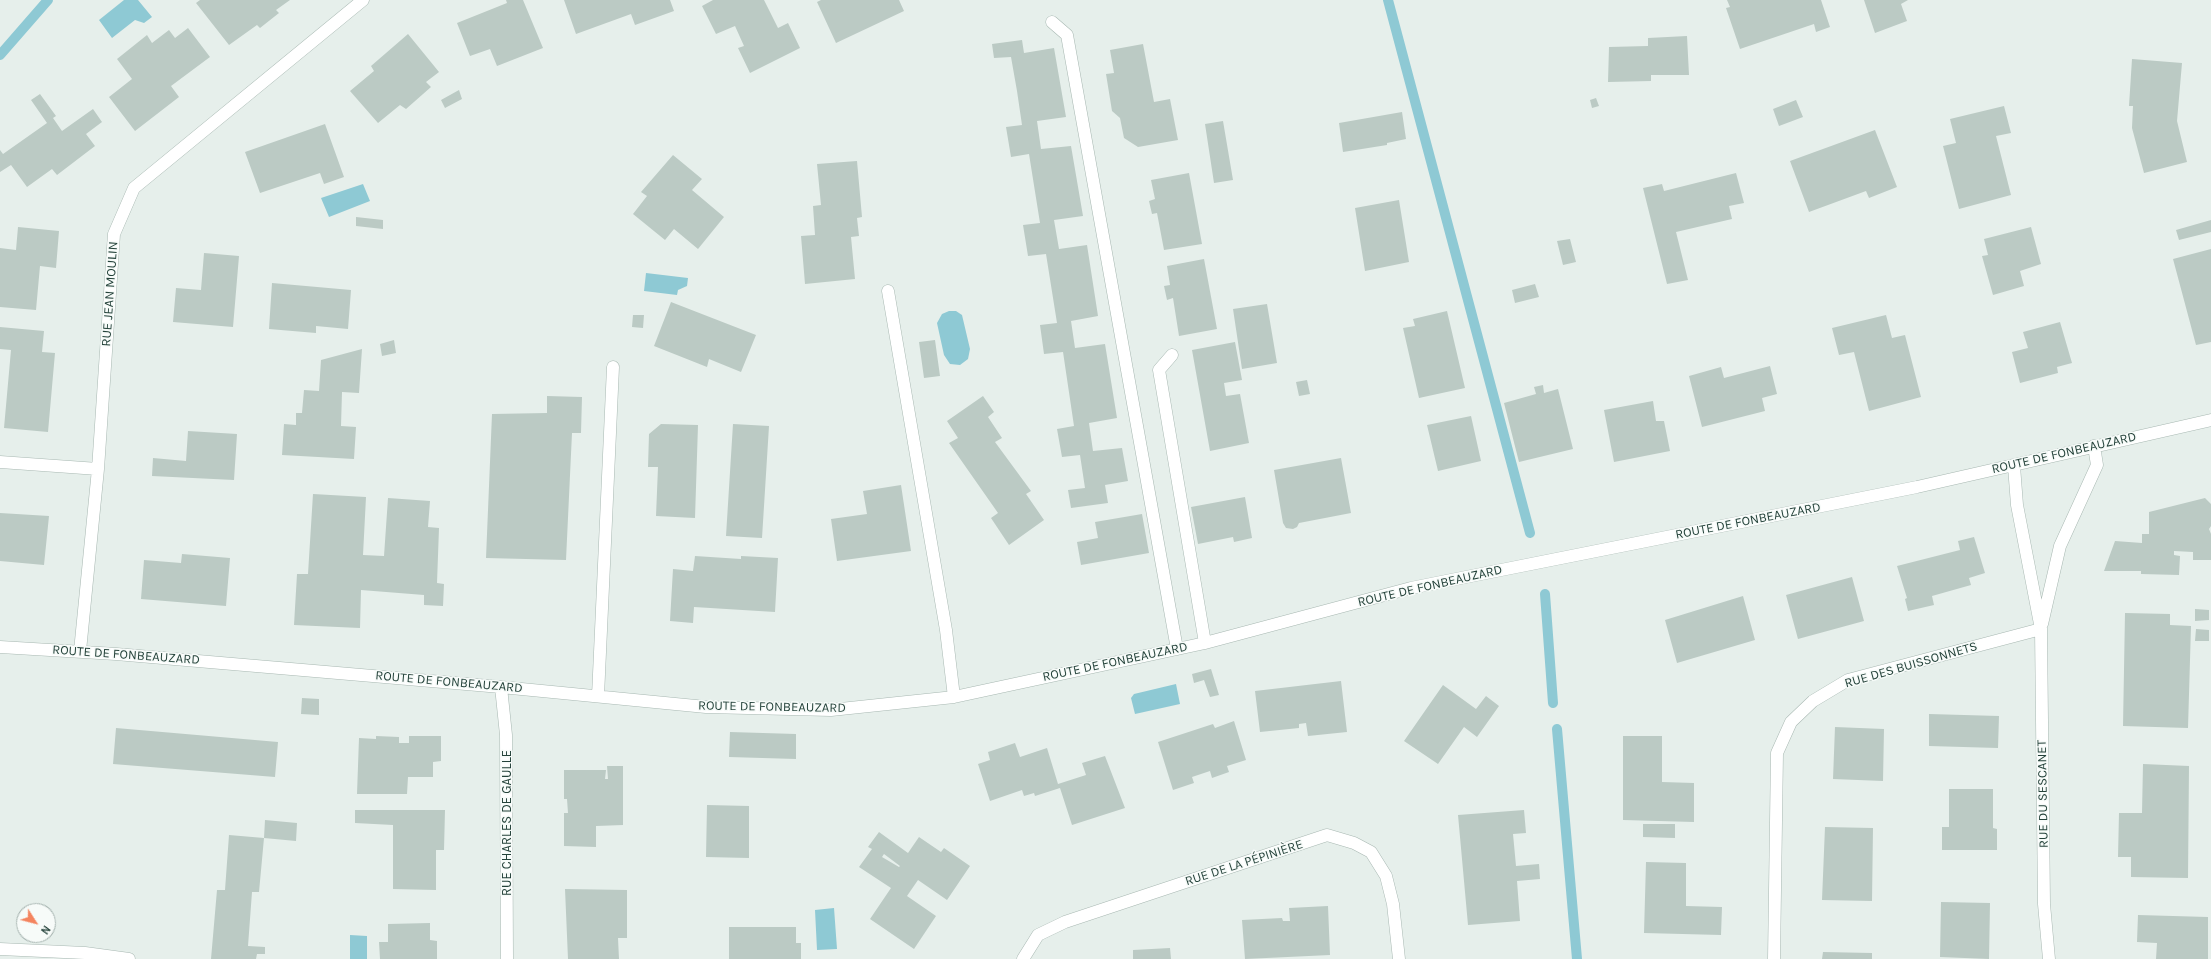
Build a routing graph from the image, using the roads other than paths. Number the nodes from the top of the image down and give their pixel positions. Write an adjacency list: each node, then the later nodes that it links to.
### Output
1 (364, 0): 10 (street, RUE JEAN MOULIN)
2 (1052, 22): 14 (street)
3 (888, 291): 18 (street)
4 (1172, 355): 12 (street)
5 (613, 367): 17 (street)
6 (2211, 420): 7 (street, ROUTE DE FONBEAUZARD)
7 (2094, 446): 9 (street, ROUTE DE FONBEAUZARD); 11 (street, RUE DU SESCANET)
8 (0, 462): 10 (street)
9 (2014, 466): 11 (street, RUE DU SESCANET); 12 (street, ROUTE DE FONBEAUZARD)
10 (98, 469): 15 (street, RUE JEAN MOULIN)
11 (2041, 629): 24 (street, RUE DES BUISSONNETS); 25 (street, RUE DU SESCANET)
12 (1205, 643): 14 (street, ROUTE DE FONBEAUZARD)
13 (0, 647): 15 (street, ROUTE DE FONBEAUZARD)
14 (1177, 649): 18 (street, ROUTE DE FONBEAUZARD)
15 (80, 651): 16 (street, ROUTE DE FONBEAUZARD)
16 (501, 687): 17 (street, ROUTE DE FONBEAUZARD); 21 (street, RUE CHARLES DE GAULLE)
17 (598, 696): 18 (street, ROUTE DE FONBEAUZARD)
18 (954, 697)
19 (0, 949): 20 (street)
20 (130, 959)
21 (507, 959)
22 (1023, 959): 23 (street, RUE DE LA PÉPINIÈRE)
23 (1399, 959)
24 (1774, 959)
25 (2049, 959)

